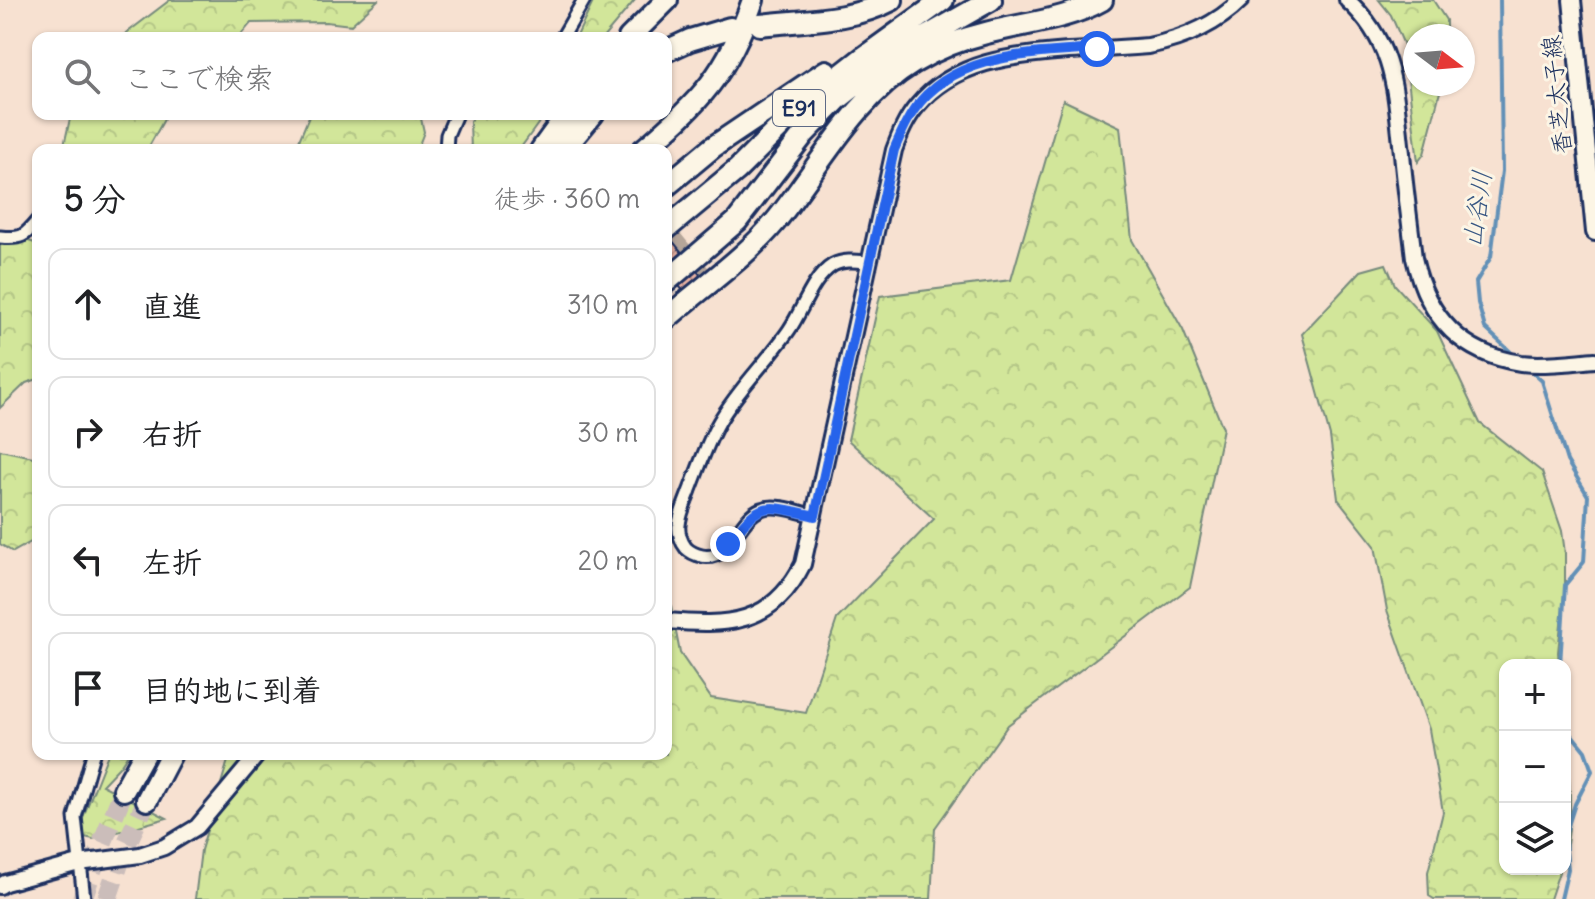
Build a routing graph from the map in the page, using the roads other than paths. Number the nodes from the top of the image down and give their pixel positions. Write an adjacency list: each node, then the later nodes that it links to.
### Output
1 (584, 0): 14 (street)
2 (667, 0): 15 (highway)
3 (753, 0): 24 (highway)
4 (892, 0): 12 (highway)
5 (923, 0): 25 (highway, E91)
6 (943, 0): 26 (highway, E91)
7 (991, 0): 20 (highway)
8 (1102, 0): 33 (highway)
9 (1241, 0): 30 (street)
10 (1347, 0): 34 (street)
11 (1572, 0): 28 (main road, 香芝太子線)
12 (760, 25)
13 (730, 28): 16 (highway)
14 (565, 32)
15 (635, 32)
16 (672, 48)
17 (453, 120): 21 (street)
18 (563, 120): 22 (highway)
19 (588, 120): 23 (highway)
20 (804, 134): 31 (highway); 32 (highway)
21 (446, 144)
22 (545, 144)
23 (568, 144)
24 (650, 144)
25 (672, 181)
26 (672, 224)
27 (32, 227): 29 (street)
28 (1595, 232)
29 (0, 237)
30 (869, 262): 35 (street); 35 (street)
31 (672, 277)
32 (672, 299)
33 (672, 314)
34 (1595, 360)
35 (815, 516): 36 (street)
36 (672, 621)
37 (91, 760): 43 (street)
38 (141, 760): 41 (highway)
39 (168, 760): 42 (highway)
40 (253, 760): 43 (street)
41 (124, 790)
42 (147, 800)
43 (79, 863): 44 (street); 45 (street)
44 (0, 886)
45 (84, 899)

